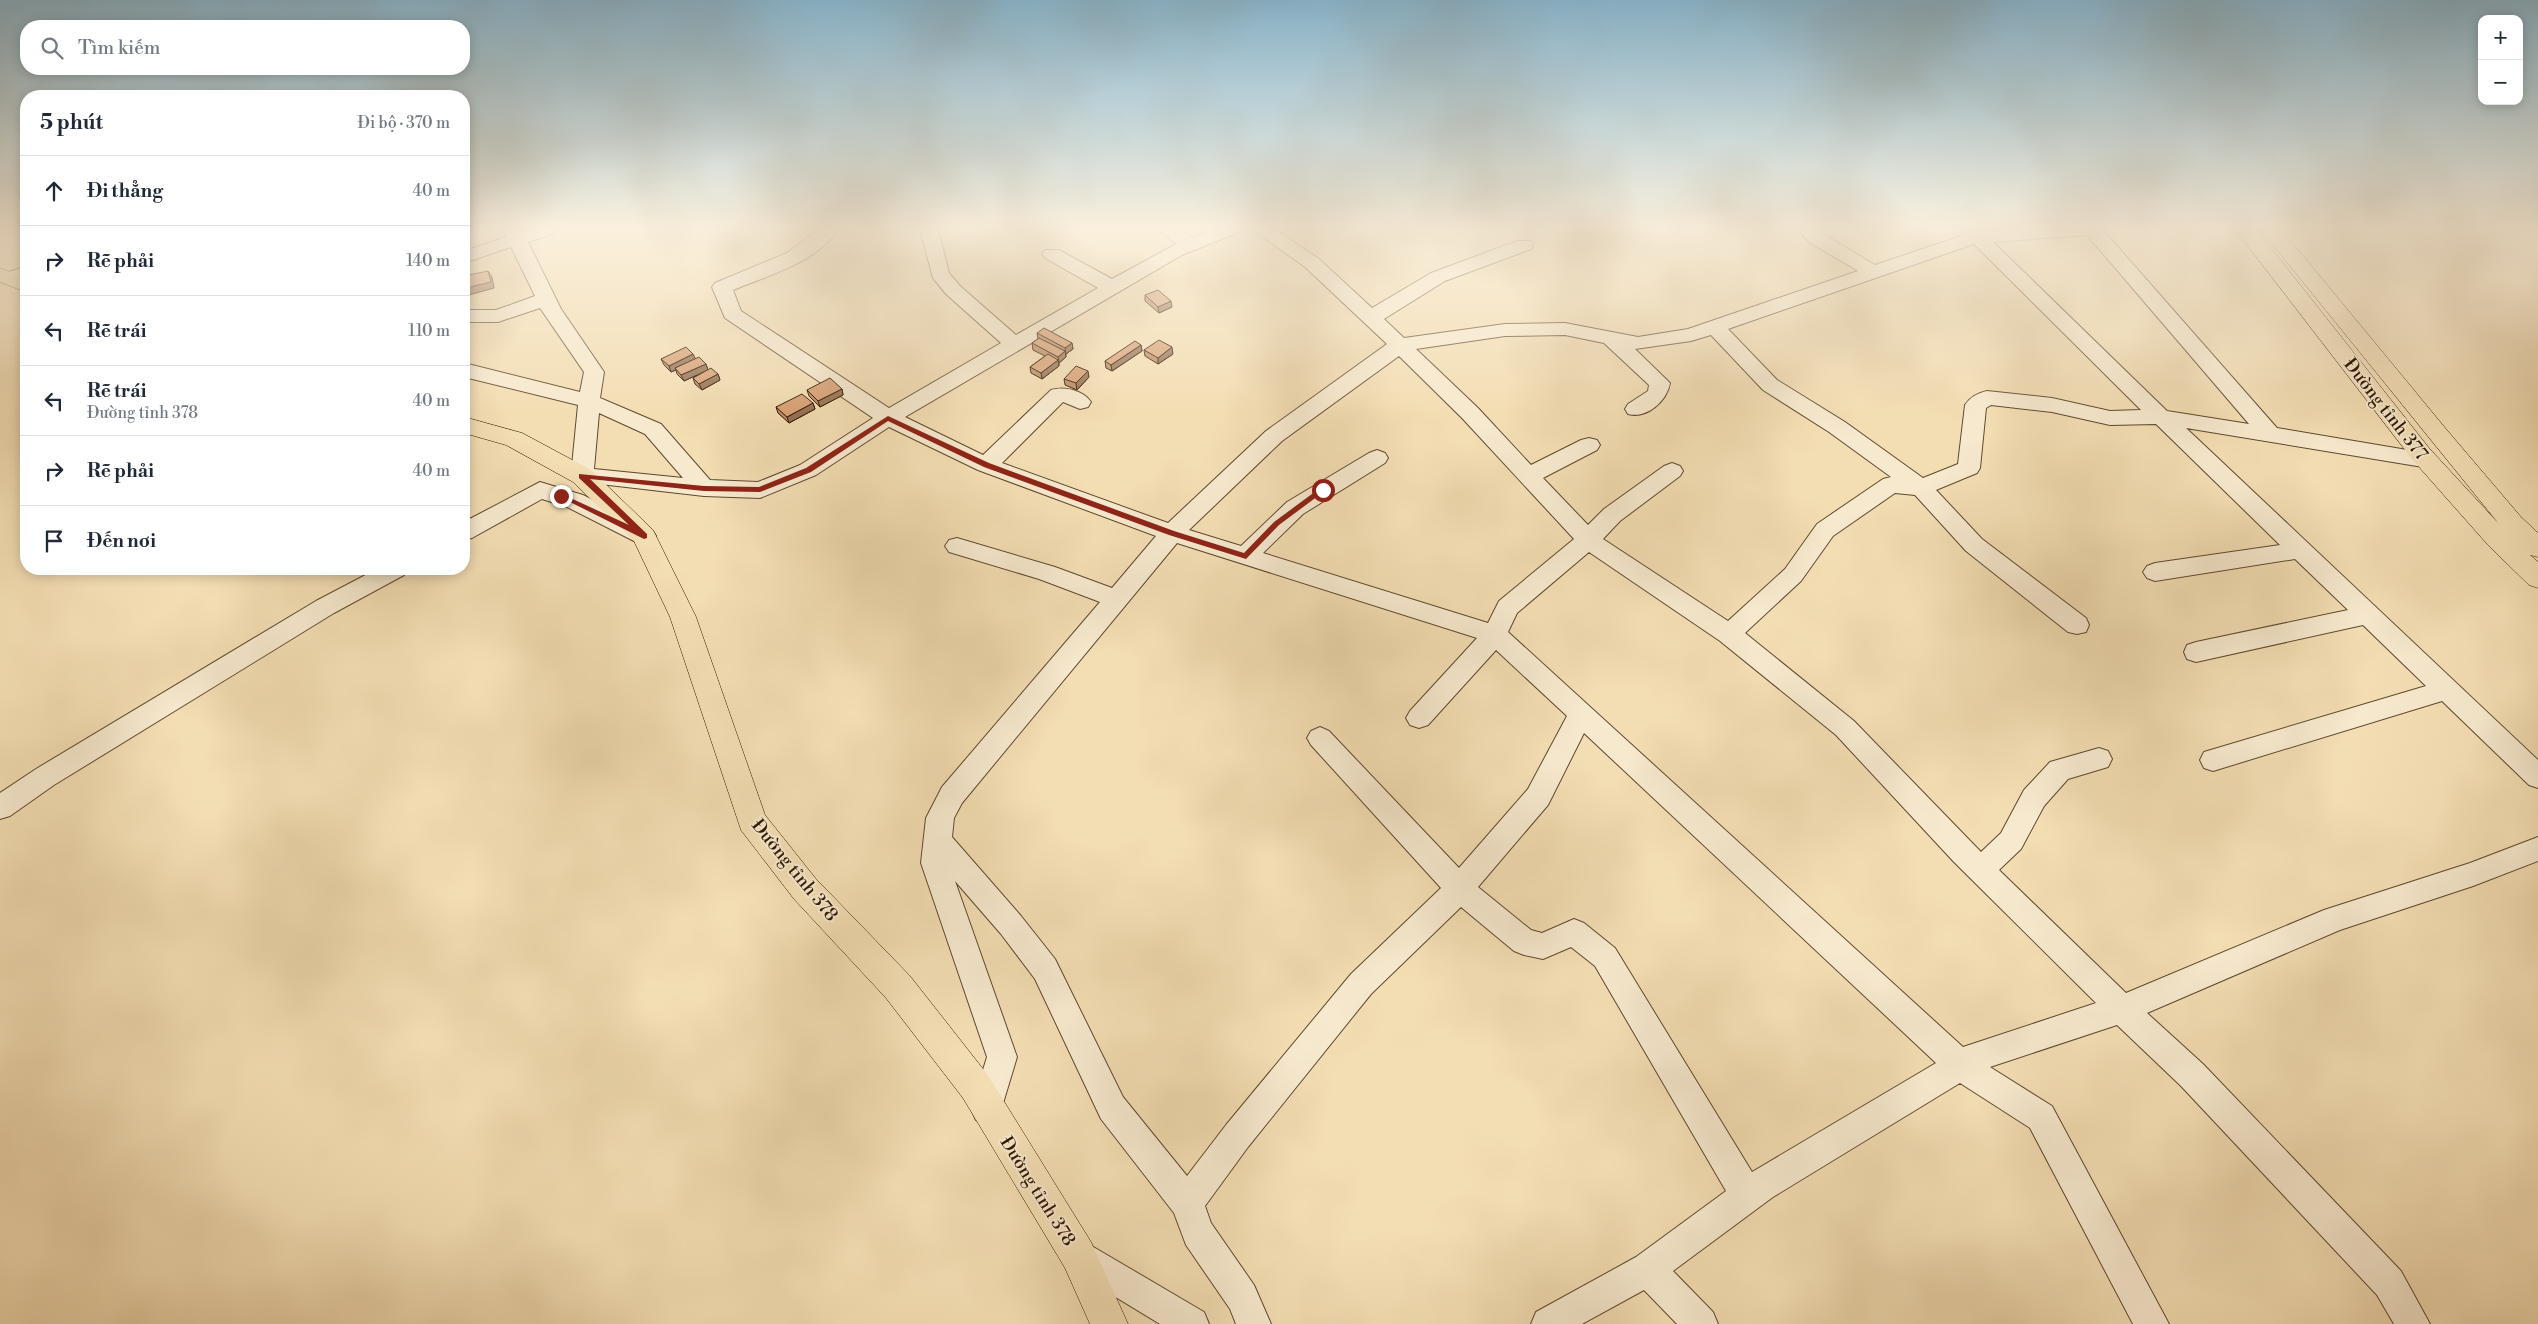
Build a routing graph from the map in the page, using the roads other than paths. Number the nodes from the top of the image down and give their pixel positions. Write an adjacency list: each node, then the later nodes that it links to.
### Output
1 (542, 291): 12 (street)
2 (723, 291): 24 (street)
3 (954, 291): 17 (street)
4 (1105, 291): 17 (street)
5 (1342, 291): 14 (street)
6 (1417, 291): 14 (street)
7 (1822, 291): 15 (street)
8 (2032, 291): 23 (street)
9 (2146, 291): 26 (street)
10 (2293, 291): 29 (main road, Đường tỉnh 377)
11 (2320, 291): 41 (main road, Đường tỉnh 377)
12 (546, 299): 13 (street); 20 (street)
13 (470, 316)
14 (1371, 318): 18 (street)
15 (1715, 327): 16 (street); 35 (street)
16 (1611, 338): 18 (street); 22 (street)
17 (1014, 344): 24 (street)
18 (1400, 345): 32 (street); 37 (street)
19 (470, 371): 20 (street)
20 (589, 401): 33 (street); 34 (street)
21 (1080, 402): 30 (street)
22 (1636, 409)
23 (2161, 417): 26 (street); 35 (street); 42 (street)
24 (888, 418): 30 (street); 34 (street)
25 (470, 427): 33 (main road, Đường tỉnh 378)
26 (2271, 435): 29 (street)
27 (1589, 445): 32 (street)
28 (1377, 458): 43 (street)
29 (2423, 459): 46 (main road, Đường tỉnh 377)
30 (986, 465): 37 (street)
31 (1672, 471): 39 (street)
32 (1530, 475): 39 (street)
33 (582, 476): 34 (street); 38 (main road, Đường tỉnh 378)
34 (704, 488)
35 (1921, 488): 49 (street); 51 (street)
36 (470, 529): 38 (street)
37 (1172, 533): 43 (street); 47 (street)
38 (644, 536): 67 (main road, Đường tỉnh 378)
39 (1588, 540): 50 (street); 51 (street)
40 (957, 546): 47 (street)
41 (2538, 548)
42 (2300, 550): 44 (street); 48 (street)
43 (1246, 556): 50 (street)
44 (2155, 572)
45 (385, 575): 60 (street)
46 (2538, 578)
47 (1116, 599): 61 (street)
48 (2368, 615): 52 (street); 53 (street)
49 (2077, 625)
50 (1495, 634): 54 (street); 55 (street)
51 (1728, 634): 63 (street)
52 (2196, 652)
53 (2447, 690): 58 (street); 59 (street)
54 (1581, 714): 64 (street); 66 (street)
55 (1419, 718)
56 (1320, 738): 64 (street)
57 (2099, 759): 63 (street)
58 (2213, 760)
59 (2538, 777)
60 (0, 808)
61 (938, 841): 67 (street); 69 (street)
62 (2538, 849): 65 (street)
63 (1981, 870): 65 (street)
64 (1460, 888): 68 (street); 69 (street)
65 (2122, 1009): 66 (street); 78 (street)
66 (1960, 1066): 68 (street); 77 (street)
67 (987, 1109): 70 (main road, Đường tỉnh 378)
68 (1747, 1195): 71 (street)
69 (1187, 1203): 74 (street)
70 (1078, 1255): 72 (main road, Đường tỉnh 378); 73 (street)
71 (1648, 1268): 75 (street); 76 (street)
72 (1109, 1324)
73 (1192, 1324)
74 (1254, 1324)
75 (1548, 1324)
76 (1701, 1324)
77 (2152, 1324)
78 (2413, 1324)

